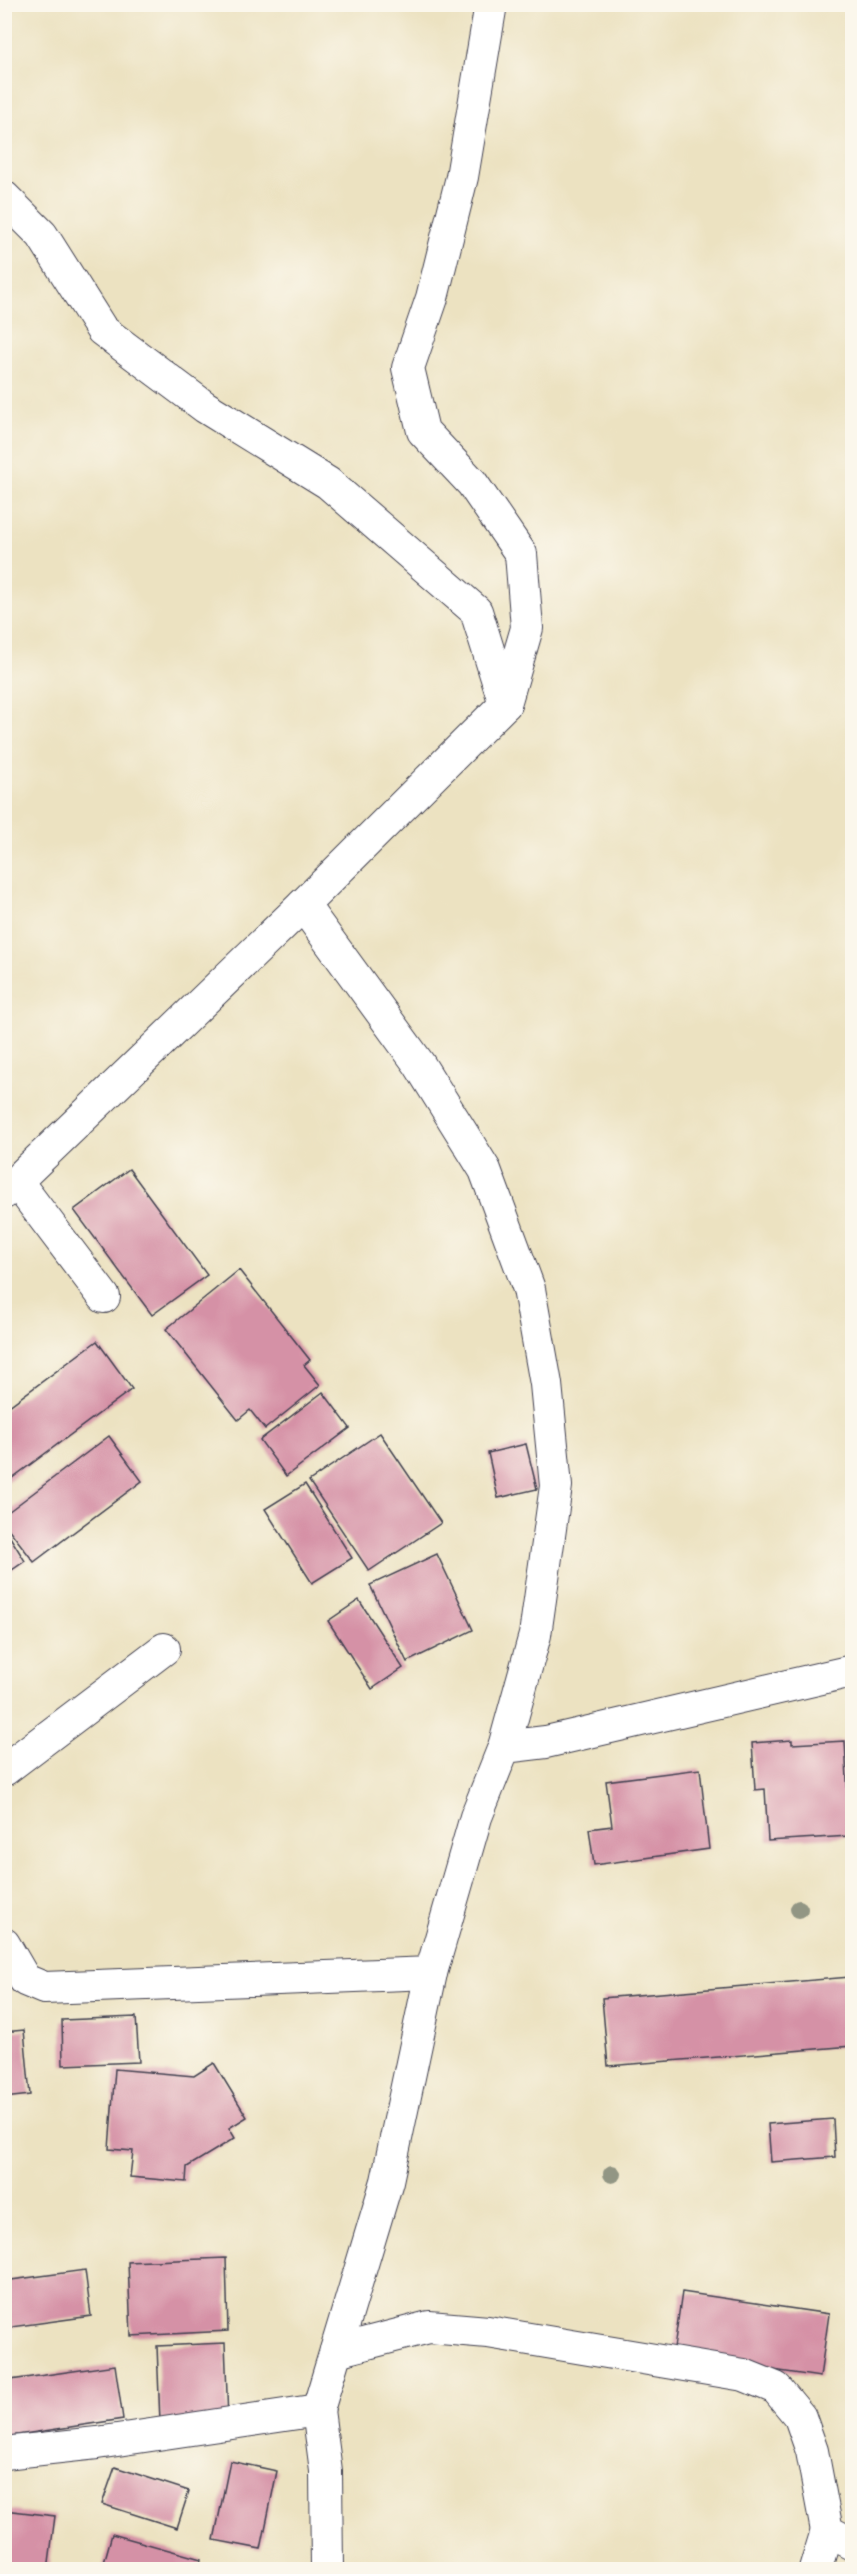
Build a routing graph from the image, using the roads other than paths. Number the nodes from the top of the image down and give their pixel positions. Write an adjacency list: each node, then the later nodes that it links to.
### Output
1 (491, 4): 3 (street)
2 (4, 197): 3 (street)
3 (505, 704): 4 (street)
4 (303, 905): 5 (street); 9 (street)
5 (11, 1188): 6 (street)
6 (104, 1297)
7 (164, 1649): 10 (street)
8 (852, 1671): 9 (street)
9 (504, 1747): 12 (street)
10 (4, 1770)
11 (4, 1944): 12 (street)
12 (431, 1973): 13 (street)
13 (336, 2350): 14 (street); 16 (street)
14 (318, 2410): 15 (street); 17 (street)
15 (4, 2453)
16 (840, 2538): 18 (street)
17 (327, 2570)
18 (815, 2570)

